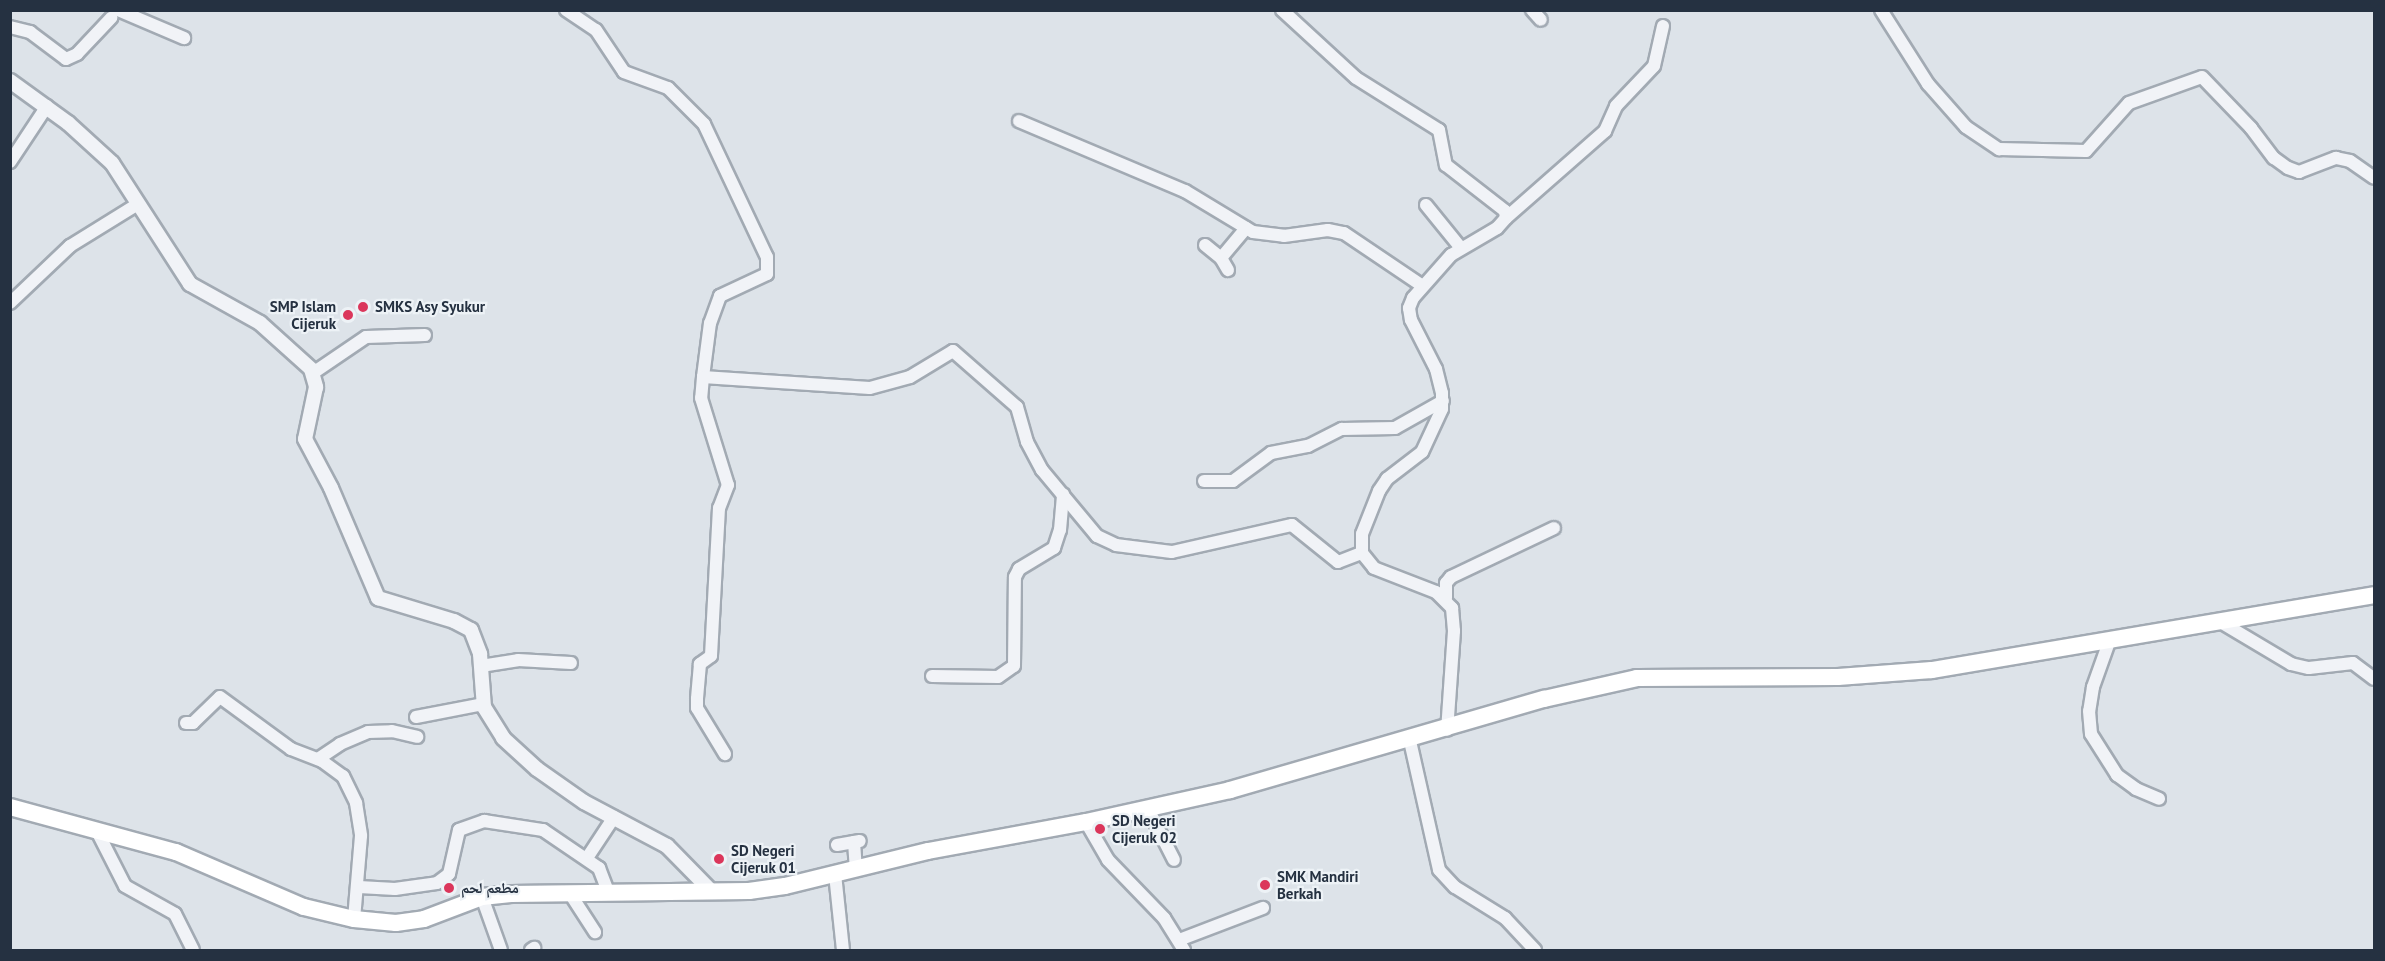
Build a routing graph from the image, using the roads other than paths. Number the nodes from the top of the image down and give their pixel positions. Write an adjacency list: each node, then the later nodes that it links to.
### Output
1 (566, 10): 27 (street)
2 (1282, 10): 17 (street)
3 (1532, 10): 6 (street)
4 (1881, 10): 14 (street)
5 (115, 14): 8 (street); 9 (street)
6 (1541, 20)
7 (1663, 26): 17 (street)
8 (10, 27)
9 (184, 38)
10 (10, 81): 11 (street)
11 (47, 106): 13 (street); 15 (street)
12 (1018, 121): 18 (street)
13 (10, 162)
14 (2374, 178)
15 (138, 204): 24 (street); 26 (street)
16 (1426, 205): 20 (street)
17 (1506, 218): 20 (street)
18 (1246, 228): 21 (street); 23 (street)
19 (1205, 245): 21 (street)
20 (1461, 248): 23 (street)
21 (1221, 258): 22 (street)
22 (1228, 270)
23 (1421, 285): 28 (street)
24 (10, 303)
25 (425, 335): 26 (street)
26 (313, 373): 37 (street)
27 (703, 377): 30 (street); 47 (street)
28 (1443, 401): 29 (street); 32 (street)
29 (1204, 481)
30 (1063, 494): 32 (street); 39 (street)
31 (1554, 528): 34 (street)
32 (1362, 554): 34 (street)
33 (2374, 595): 35 (main road)
34 (1446, 598): 44 (street)
35 (2219, 621): 36 (main road); 40 (street)
36 (2109, 642): 44 (main road); 49 (street)
37 (479, 653): 38 (street); 41 (street)
38 (572, 663)
39 (932, 676)
40 (2374, 679)
41 (483, 704): 42 (street); 52 (street)
42 (416, 717)
43 (186, 723): 48 (street)
44 (1447, 729): 46 (main road)
45 (417, 737): 48 (street)
46 (1410, 741): 51 (main road); 72 (street)
47 (724, 754)
48 (318, 759): 60 (street)
49 (2159, 799)
50 (10, 807): 54 (main road)
51 (1148, 809): 53 (main road); 57 (street)
52 (614, 817): 56 (street); 63 (street)
53 (1086, 822): 58 (main road); 68 (street)
54 (98, 833): 66 (main road); 69 (street)
55 (837, 844): 58 (street)
56 (587, 858): 60 (street); 61 (street)
57 (1173, 860)
58 (856, 869): 59 (main road)
59 (835, 874): 63 (main road); 71 (street)
60 (359, 887): 66 (street)
61 (608, 891): 62 (main road); 63 (main road)
62 (569, 892): 64 (main road); 67 (street)
63 (712, 892)
64 (482, 897): 66 (main road); 70 (street)
65 (1263, 908): 68 (street)
66 (354, 920)
67 (595, 932)
68 (1181, 945)
69 (193, 951)
70 (501, 951)
71 (843, 951)
72 (1535, 951)

